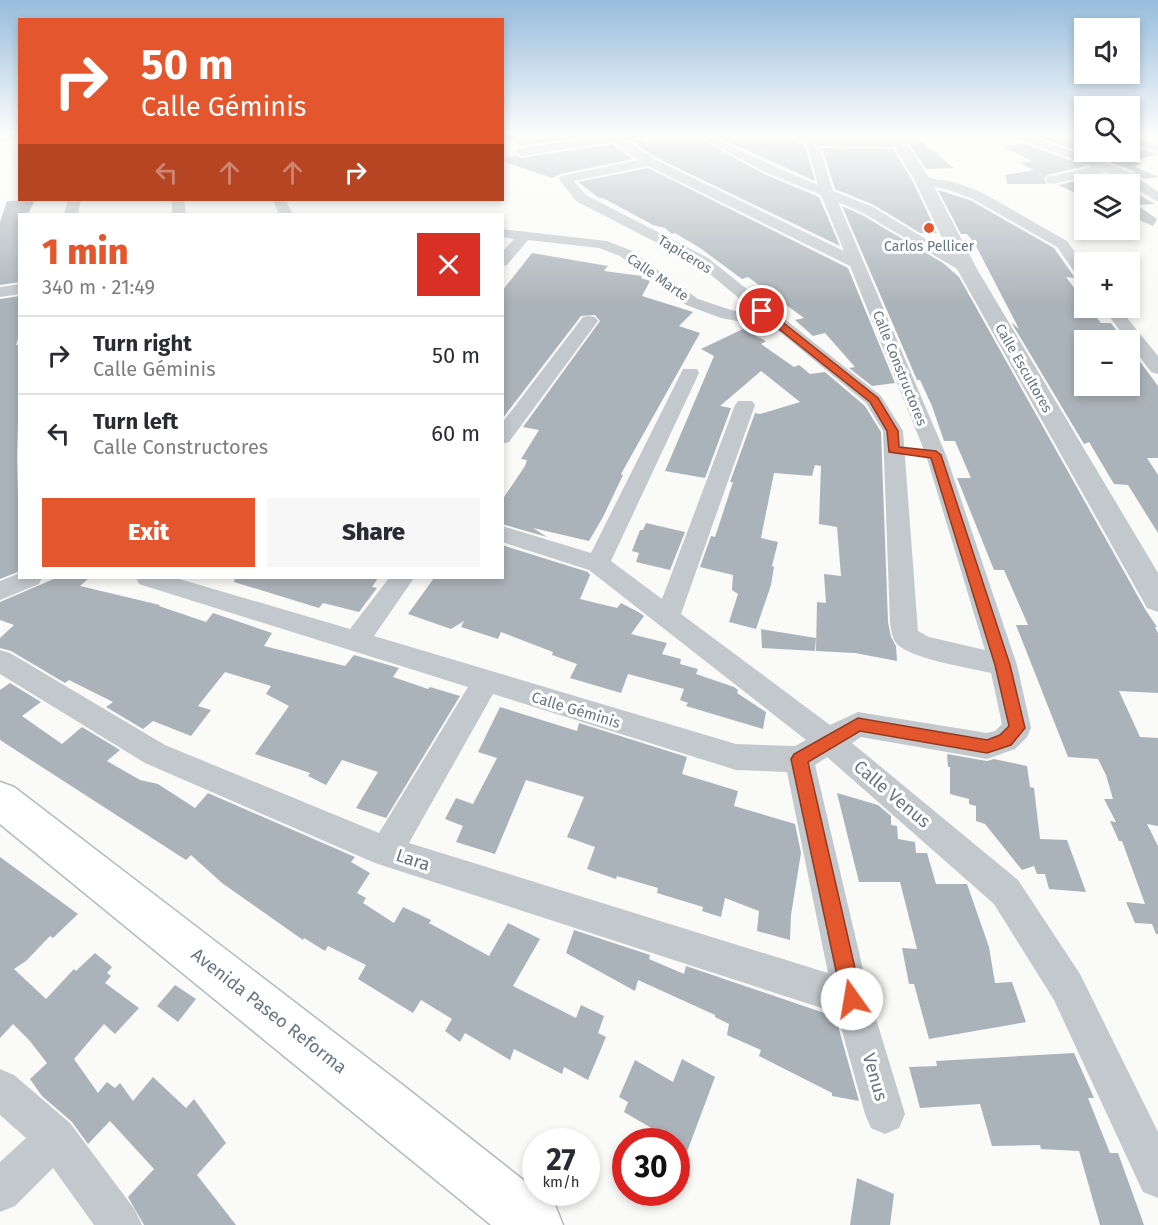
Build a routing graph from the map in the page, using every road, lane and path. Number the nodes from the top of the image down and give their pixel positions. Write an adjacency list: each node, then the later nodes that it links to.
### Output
1 (576, 191): 19 (street, Tapiceros)
2 (709, 191): 13 (street)
3 (823, 191): 6 (street)
4 (928, 191): 14 (street, Calle Escultores)
5 (966, 191): 12 (street)
6 (827, 193): 7 (street); 8 (street, Calle Constructores)
7 (868, 210): 8 (street); 14 (street)
8 (838, 215): 13 (street, Calle Constructores)
9 (504, 232): 10 (street, Calle Marte)
10 (526, 234): 11 (street); 19 (street, Calle Marte)
11 (504, 260)
12 (1074, 260)
13 (858, 264): 25 (street, Calle Constructores)
14 (967, 269): 32 (street, Calle Escultores)
15 (18, 289): 16 (street)
16 (0, 292)
17 (1119, 318): 20 (street)
18 (589, 321): 23 (street)
19 (777, 323): 24 (street, Tapiceros)
20 (1158, 368)
21 (690, 373): 27 (street)
22 (745, 405): 33 (street)
23 (504, 435)
24 (893, 450): 25 (street); 36 (street, Tapiceros)
25 (936, 455): 36 (street, Calle Constructores)
26 (504, 535): 27 (street, Calle Venus)
27 (598, 564): 33 (street, Calle Venus)
28 (28, 579): 31 (street)
29 (151, 579): 34 (street, Calle Géminis)
30 (401, 579): 34 (street)
31 (0, 591)
32 (1158, 600)
33 (668, 616): 38 (street, Calle Venus)
34 (357, 640): 37 (street, Calle Géminis)
35 (0, 661): 41 (street, Lara)
36 (1003, 665): 38 (street, Calle Constructores)
37 (485, 682): 39 (street, Calle Géminis); 41 (street)
38 (829, 741): 39 (street); 46 (street, Calle Venus)
39 (799, 759): 42 (street, Venus)
40 (0, 800): 49 (main road, Avenida Paseo Reforma)
41 (386, 852): 42 (street, Lara)
42 (852, 999): 44 (street, Venus)
43 (0, 1089): 45 (street)
44 (885, 1114)
45 (56, 1137): 47 (street); 48 (street)
46 (1158, 1177)
47 (0, 1191)
48 (120, 1225)
49 (535, 1225)

